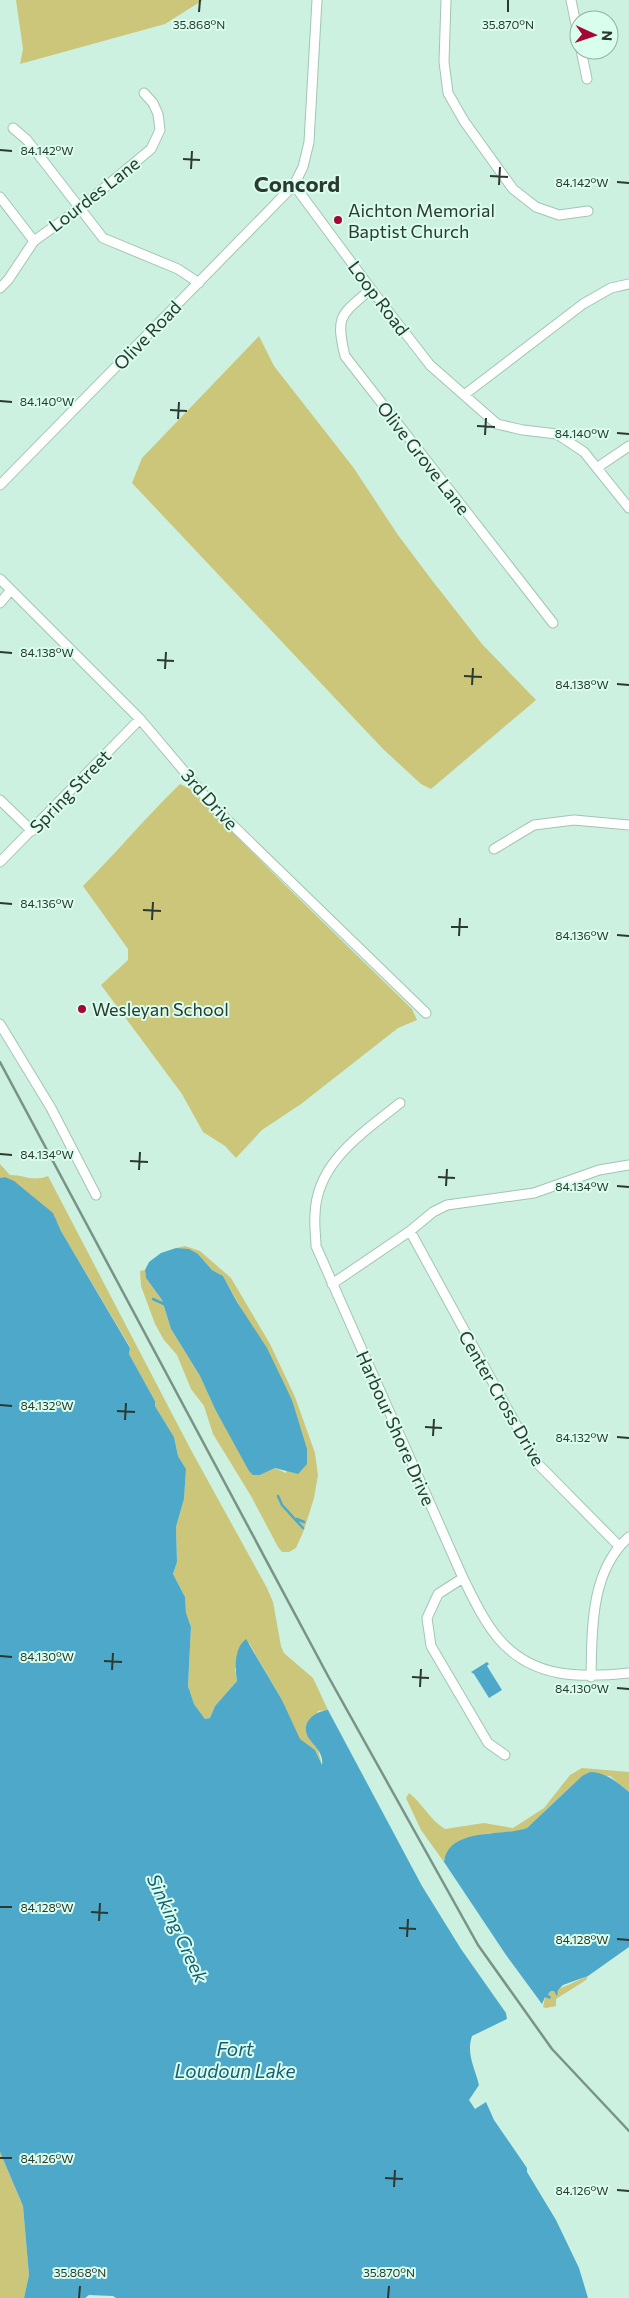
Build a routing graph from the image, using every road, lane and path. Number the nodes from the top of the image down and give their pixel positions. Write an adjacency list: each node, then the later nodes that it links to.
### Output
1 (317, 0): 7 (street)
2 (446, 0): 10 (street)
3 (583, 60): 4 (street)
4 (587, 79)
5 (144, 93): 9 (street, Lourdes Lane)
6 (13, 128): 9 (street)
7 (294, 185): 12 (street, Olive Road); 15 (street, Loop Road)
8 (0, 198): 11 (street)
9 (80, 208): 11 (street, Lourdes Lane); 12 (street)
10 (588, 211)
11 (34, 241): 14 (street, Lourdes Lane)
12 (198, 283): 19 (street, Olive Road)
13 (629, 284): 16 (street)
14 (0, 288)
15 (371, 289): 16 (street, Loop Road); 24 (street, Olive Grove Lane)
16 (464, 395): 18 (street, Loop Road)
17 (629, 446): 18 (street)
18 (598, 467): 20 (street, Loop Road)
19 (0, 485)
20 (629, 508)
21 (0, 579): 22 (street, 3rd Drive)
22 (10, 591): 23 (street); 25 (street, 3rd Drive)
23 (0, 603)
24 (553, 623)
25 (140, 719): 28 (street, Spring Street); 31 (street, 3rd Drive)
26 (0, 800): 28 (street)
27 (629, 825): 29 (street)
28 (32, 831): 30 (street, Spring Street)
29 (494, 849)
30 (0, 862)
31 (426, 1013)
32 (0, 1024): 35 (street)
33 (400, 1103): 37 (street, Harbour Shore Drive)
34 (629, 1165): 36 (street)
35 (96, 1195)
36 (410, 1231): 37 (street); 39 (street, Center Cross Drive)
37 (332, 1284): 40 (street, Harbour Shore Drive)
38 (629, 1537): 39 (street)
39 (619, 1546): 42 (street)
40 (463, 1578): 42 (street, Harbour Shore Drive); 43 (street)
41 (629, 1673): 42 (street, Harbour Shore Drive)
42 (591, 1677)
43 (505, 1756)

